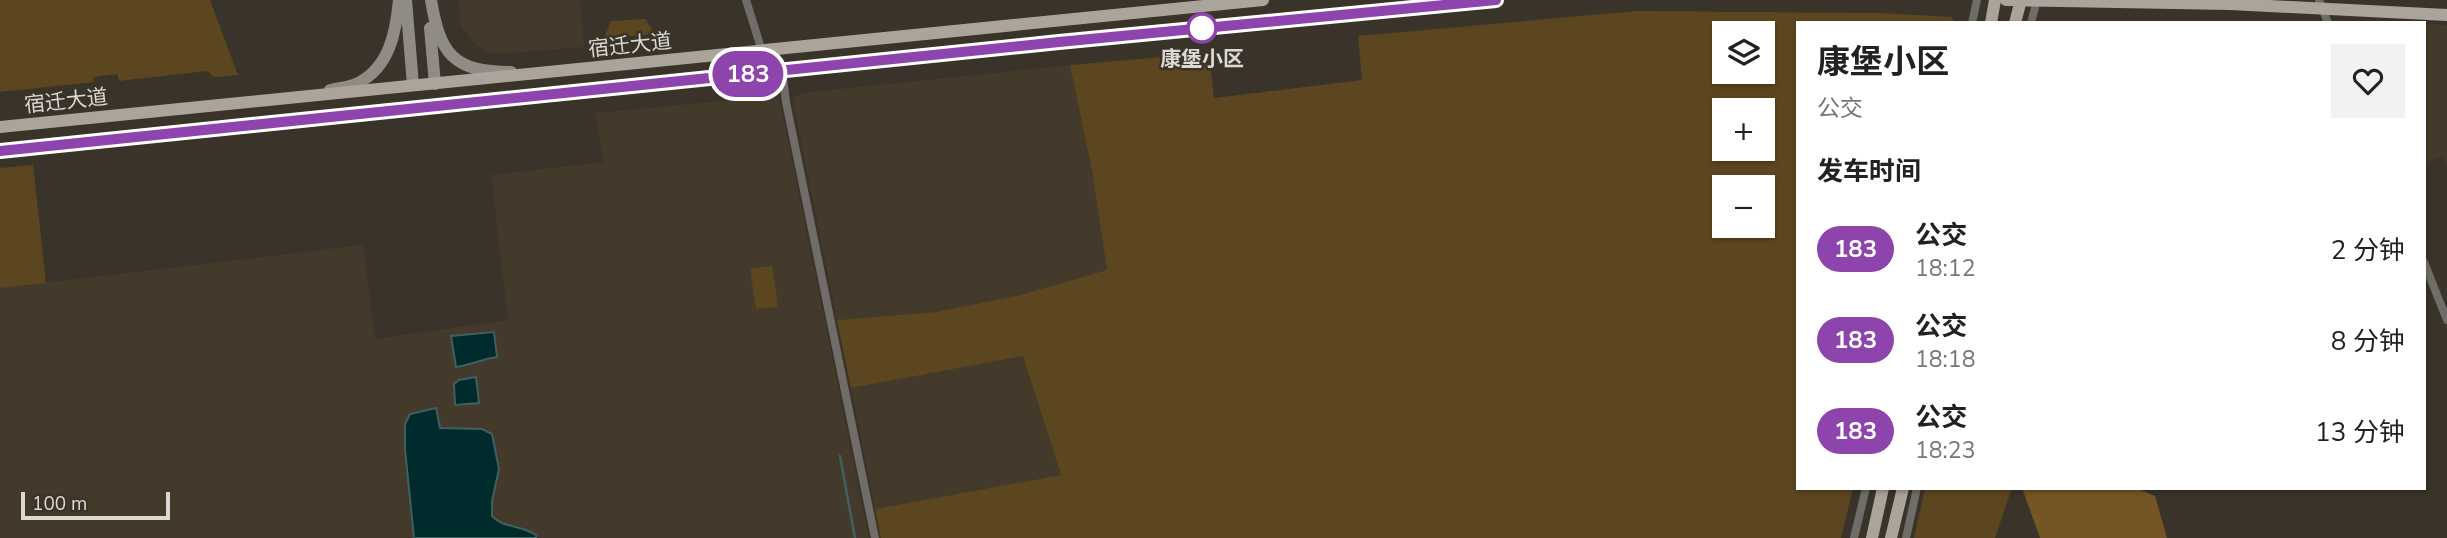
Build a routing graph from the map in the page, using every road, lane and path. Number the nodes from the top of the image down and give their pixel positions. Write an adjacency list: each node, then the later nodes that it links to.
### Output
1 (399, 0): 24 (main road)
2 (406, 0): 23 (main road)
3 (429, 0): 21 (main road); 22 (main road)
4 (746, 0): 19 (street)
5 (1263, 0): 19 (main road, 宿迁大道)
6 (1496, 0): 20 (main road, 宿迁大道)
7 (1977, 0): 14 (street)
8 (1995, 0): 15 (main road)
9 (2006, 0): 10 (main road)
10 (2021, 0): 11 (main road); 16 (main road)
11 (2037, 0): 12 (main road); 17 (street)
12 (2321, 4): 13 (main road); 18 (street)
13 (2447, 15)
14 (1972, 21)
15 (1991, 21)
16 (2016, 21)
17 (2032, 21)
18 (2327, 21)
19 (762, 51): 21 (main road, 宿迁大道)
20 (782, 70): 26 (main road, 宿迁大道); 33 (street)
21 (550, 72): 22 (main road, 宿迁大道)
22 (435, 83): 23 (main road, 宿迁大道)
23 (413, 85): 24 (main road, 宿迁大道)
24 (302, 97): 25 (main road, 宿迁大道)
25 (0, 127)
26 (0, 151)
27 (2426, 267): 28 (street)
28 (2447, 320)
29 (1866, 490): 34 (street)
30 (1884, 490): 35 (main road)
31 (1903, 490): 36 (main road)
32 (1917, 490): 37 (street)
33 (875, 538)
34 (1854, 538)
35 (1872, 538)
36 (1891, 538)
37 (1906, 538)

